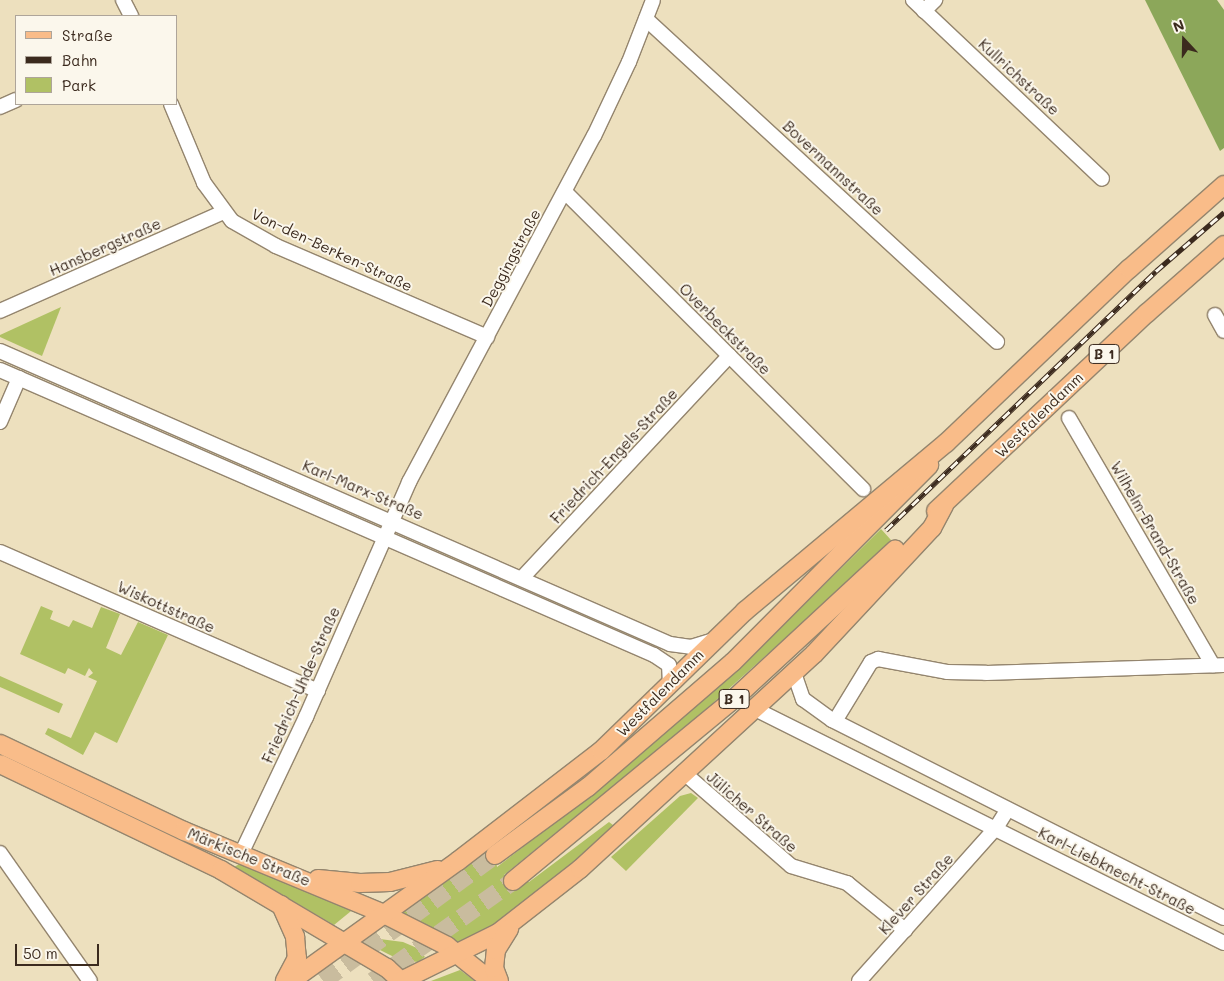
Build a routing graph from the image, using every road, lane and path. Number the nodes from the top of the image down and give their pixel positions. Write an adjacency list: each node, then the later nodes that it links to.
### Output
1 (123, 0): 6 (street)
2 (653, 0): 7 (street, Deggingstraße)
3 (913, 0): 5 (street, Kullrichstraße)
4 (935, 0): 5 (street)
5 (924, 11): 11 (street, Kullrichstraße)
6 (130, 15)
7 (646, 19): 13 (street, Deggingstraße); 20 (street, Bovermannstraße)
8 (15, 100): 10 (street)
9 (170, 105): 14 (street, Von-den-Berken-Straße)
10 (0, 108)
11 (1102, 179)
12 (1224, 185): 27 (main road, Westfalendamm)
13 (565, 192): 19 (street, Deggingstraße); 22 (street, Overbeckstraße)
14 (223, 212): 16 (street, Hansbergstraße); 19 (street, Von-den-Berken-Straße)
15 (1224, 245): 29 (main road, Westfalendamm / B 1)
16 (0, 311)
17 (1215, 316): 18 (street)
18 (1224, 331)
19 (487, 337): 30 (street, Deggingstraße)
20 (997, 342)
21 (0, 351): 30 (street, Karl-Marx-Straße)
22 (729, 356): 28 (street, Overbeckstraße); 32 (street, Friedrich-Engels-Straße)
23 (0, 370): 24 (street, Karl-Marx-Straße)
24 (19, 378): 26 (street); 30 (street, Karl-Marx-Straße)
25 (1069, 418): 34 (street, Wilhelm-Brand-Straße)
26 (0, 422)
27 (946, 443): 33 (main road, Westfalendamm); 48 (main road, Westfalendamm)
28 (863, 489)
29 (944, 505): 35 (main road, Westfalendamm); 52 (main road, Westfalendamm / B 1)
30 (387, 529): 32 (street, Karl-Marx-Straße); 36 (street, Karl-Marx-Straße); 37 (street, Friedrich-Uhde-Straße)
31 (0, 552): 37 (street, Wiskottstraße)
32 (522, 578): 33 (street, Karl-Marx-Straße)
33 (714, 640): 36 (main road, Westfalendamm)
34 (1219, 665): 39 (street)
35 (794, 673): 38 (main road, Westfalendamm); 39 (street, Karl-Liebknecht-Straße)
36 (670, 685): 49 (main road, Westfalendamm)
37 (318, 691): 47 (street, Friedrich-Uhde-Straße)
38 (755, 708): 40 (street, Karl-Liebknecht-Straße); 43 (main road, Westfalendamm)
39 (833, 721): 40 (street); 44 (street, Karl-Liebknecht-Straße)
40 (821, 741): 45 (street, Karl-Liebknecht-Straße)
41 (2, 750): 47 (main road, Märkische Straße)
42 (0, 764): 50 (main road, Märkische Straße)
43 (683, 772): 56 (main road, Westfalendamm); 57 (street, Jülicher Straße)
44 (1008, 809): 45 (street); 55 (street, Karl-Liebknecht-Straße)
45 (996, 828): 57 (street, Klever Straße); 59 (street, Karl-Liebknecht-Straße)
46 (0, 853): 61 (street)
47 (240, 854): 50 (main road); 51 (main road, Märkische Straße)
48 (495, 855)
49 (458, 861): 51 (main road); 54 (main road, Westfalendamm)
50 (221, 870): 53 (main road, Märkische Straße)
51 (293, 874): 54 (main road, Märkische Straße)
52 (512, 881)
53 (281, 906): 58 (main road, Märkische Straße); 62 (main road)
54 (384, 914): 58 (main road, Westfalendamm); 60 (main road, Märkische Straße)
55 (1224, 918)
56 (514, 922): 60 (main road, Westfalendamm); 66 (main road)
57 (905, 930): 67 (street, Klever Straße)
58 (343, 943): 63 (main road, Westfalendamm); 64 (main road, Märkische Straße)
59 (1224, 944)
60 (456, 956): 64 (main road, Westfalendamm); 65 (main road, Märkische Straße)
61 (90, 981)
62 (285, 981)
63 (291, 981)
64 (401, 981)
65 (491, 981)
66 (500, 981)
67 (859, 981)

